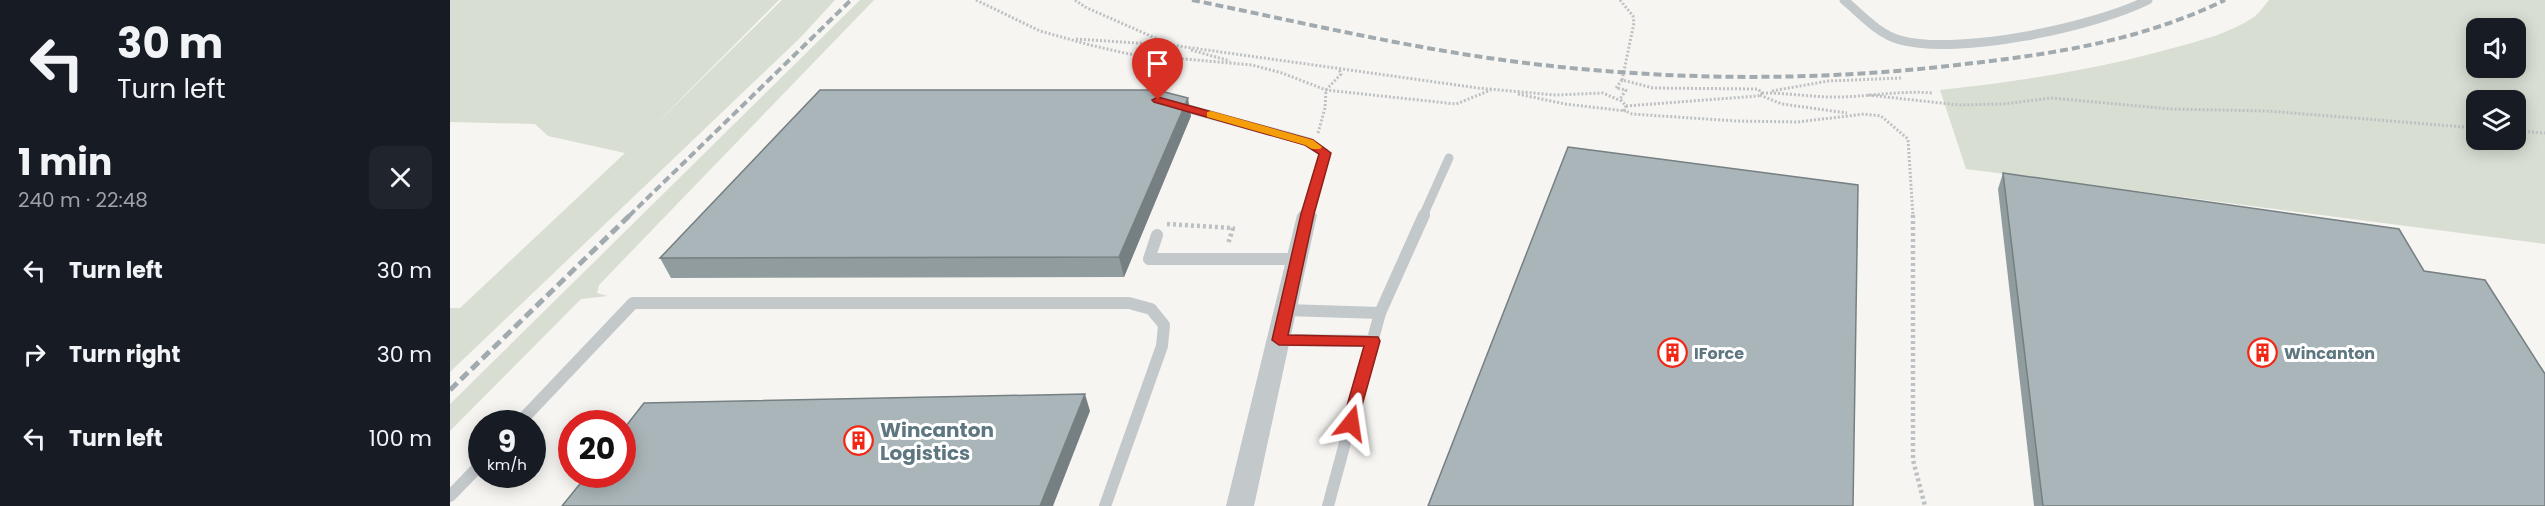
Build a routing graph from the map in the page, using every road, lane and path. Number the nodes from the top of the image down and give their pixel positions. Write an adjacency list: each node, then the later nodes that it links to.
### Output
1 (976, 0): 6 (path)
2 (1075, 0): 7 (path)
3 (1620, 0): 12 (path)
4 (1844, 0): 5 (lane)
5 (2148, 0)
6 (1069, 39): 7 (path); 9 (path)
7 (1171, 45): 8 (path)
8 (1179, 46): 9 (path); 10 (path)
9 (1239, 64): 14 (path)
10 (1339, 69): 13 (path); 14 (path)
11 (1901, 78): 17 (path)
12 (1622, 80): 17 (path); 19 (path)
13 (1491, 89): 14 (path); 15 (path)
14 (1326, 90): 28 (path)
15 (1503, 90): 19 (path); 22 (path)
16 (1932, 93): 18 (path)
17 (1761, 94): 18 (path); 21 (path); 23 (path)
18 (1868, 95): 25 (path)
19 (1621, 101): 21 (path)
20 (1169, 103): 28 (lane)
21 (1626, 106): 22 (path)
22 (1627, 112): 23 (path)
23 (1851, 114): 24 (path)
24 (1893, 125): 30 (path)
25 (2466, 127)
26 (2526, 132): 27 (path)
27 (2545, 133)
28 (1312, 144): 31 (lane)
29 (1449, 158): 37 (lane)
30 (1913, 205): 46 (path)
31 (1307, 214): 35 (street)
32 (1161, 224): 34 (path)
33 (1157, 235): 34 (lane)
34 (1224, 259): 35 (lane)
35 (1297, 259): 36 (street)
36 (1286, 310): 37 (lane); 38 (street)
37 (1380, 314): 39 (lane)
38 (1279, 340): 39 (lane); 44 (street)
39 (1373, 341): 45 (lane)
40 (531, 410): 43 (lane)
41 (468, 477): 42 (lane)
42 (450, 496)
43 (1105, 506)
44 (1240, 506)
45 (1328, 506)
46 (1925, 506)

